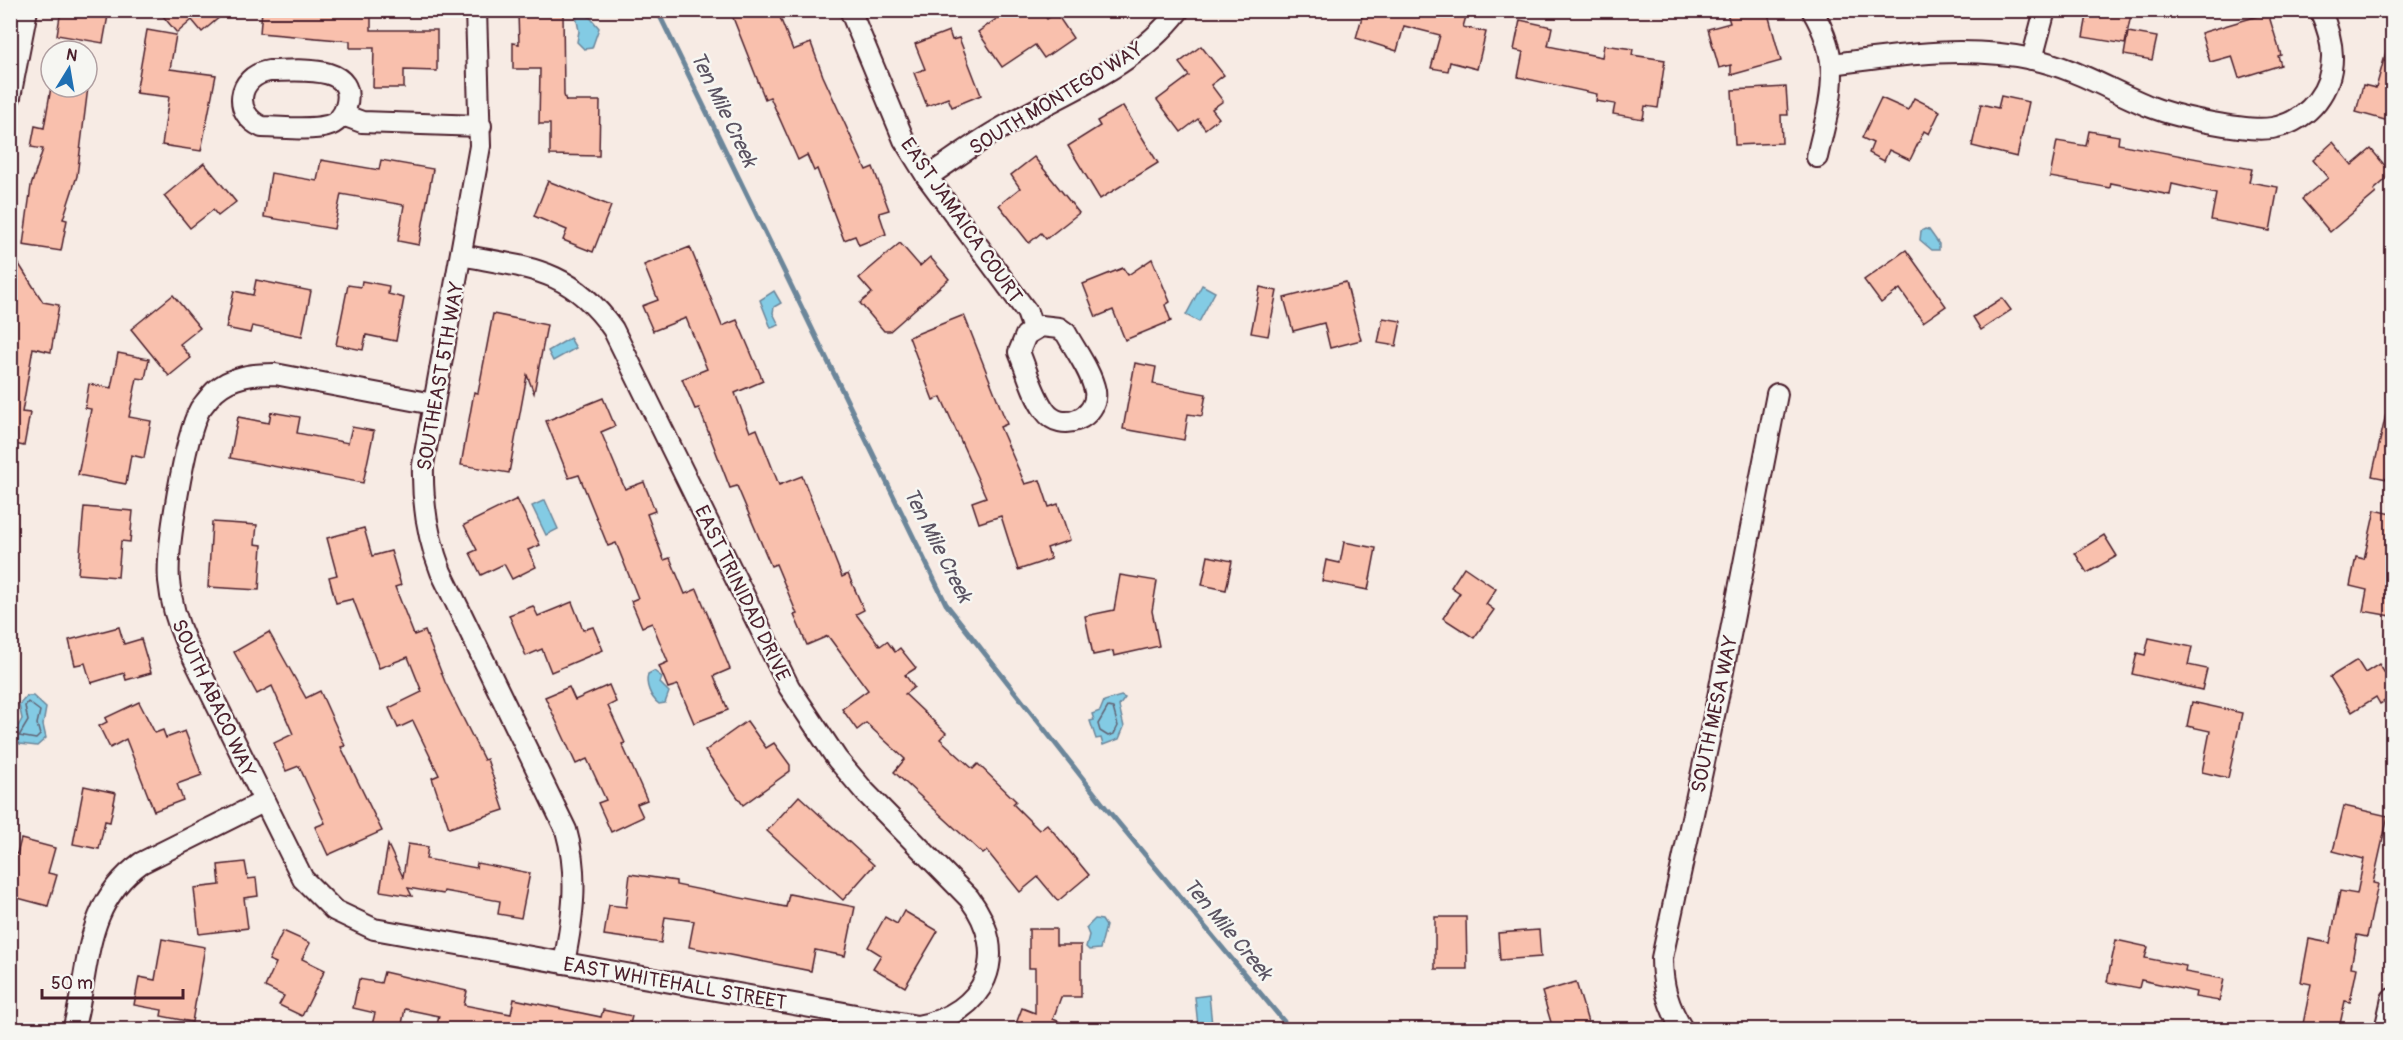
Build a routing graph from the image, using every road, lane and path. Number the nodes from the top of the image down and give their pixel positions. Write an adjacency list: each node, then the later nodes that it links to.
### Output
1 (27, 10): 10 (street)
2 (476, 10): 12 (street, SOUTHEAST 5TH WAY)
3 (850, 10): 14 (street, EAST JAMAICA COURT)
4 (1179, 10): 14 (street, SOUTH MONTEGO WAY)
5 (1812, 10): 9 (street)
6 (2045, 10): 8 (street)
7 (2320, 10): 8 (street)
8 (2032, 59): 9 (street)
9 (1833, 64): 13 (street)
10 (10, 97)
11 (343, 115): 11 (street); 12 (street)
12 (481, 126): 15 (street, SOUTHEAST 5TH WAY)
13 (1817, 157)
14 (927, 177): 16 (street, EAST JAMAICA COURT)
15 (461, 255): 18 (street, SOUTHEAST 5TH WAY); 22 (street, EAST TRINIDAD DRIVE)
16 (1033, 329): 16 (street)
17 (1777, 394): 25 (street, SOUTH MESA WAY)
18 (433, 404): 19 (street, SOUTH ABACO WAY); 21 (street, SOUTHEAST 5TH WAY)
19 (264, 802): 20 (street, SOUTH ABACO WAY); 24 (street)
20 (348, 918): 21 (street, EAST WHITEHALL STREET)
21 (564, 963): 22 (street, EAST WHITEHALL STREET)
22 (986, 979)
23 (2392, 999): 26 (street)
24 (73, 1029)
25 (1683, 1029)
26 (2385, 1029)

